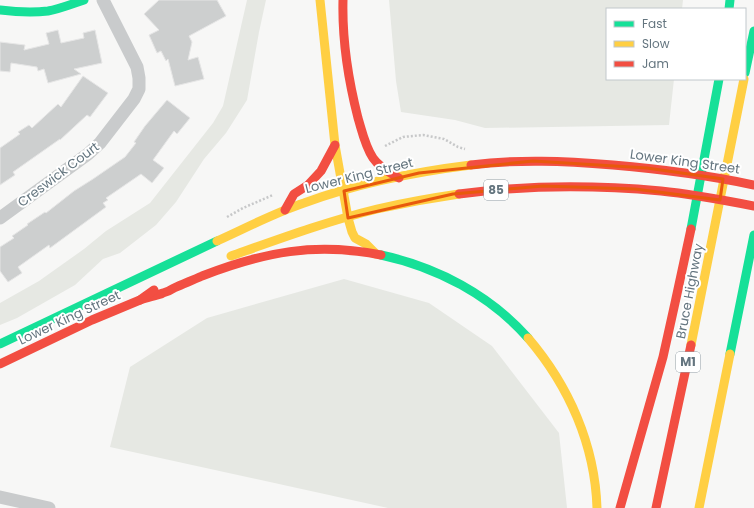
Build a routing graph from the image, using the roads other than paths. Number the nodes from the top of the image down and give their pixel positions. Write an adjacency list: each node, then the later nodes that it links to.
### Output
1 (84, 0): 5 (main road)
2 (103, 0): 16 (street, Creswick Court)
3 (320, 0): 10 (main road)
4 (343, 0): 11 (main road)
5 (0, 10)
6 (754, 32): 7 (main road)
7 (746, 68)
8 (719, 80): 26 (main road)
9 (744, 80): 27 (main road, Bruce Highway / M1)
10 (335, 145): 13 (main road); 15 (main road)
11 (399, 178): 12 (main road, Lower King Street); 13 (main road, Lower King Street)
12 (754, 185)
13 (344, 191): 15 (main road, Lower King Street); 17 (main road)
14 (754, 206): 17 (main road, Lower King Street / 85)
15 (285, 210): 21 (main road, Lower King Street)
16 (0, 218)
17 (348, 218): 19 (main road); 20 (main road, Lower King Street)
18 (754, 235): 28 (main road)
19 (376, 254): 20 (main road); 25 (main road)
20 (140, 300): 22 (main road, Lower King Street)
21 (0, 344)
22 (0, 364)
23 (0, 497): 24 (street)
24 (49, 508)
25 (597, 508)
26 (620, 508)
27 (656, 508)
28 (699, 508)

